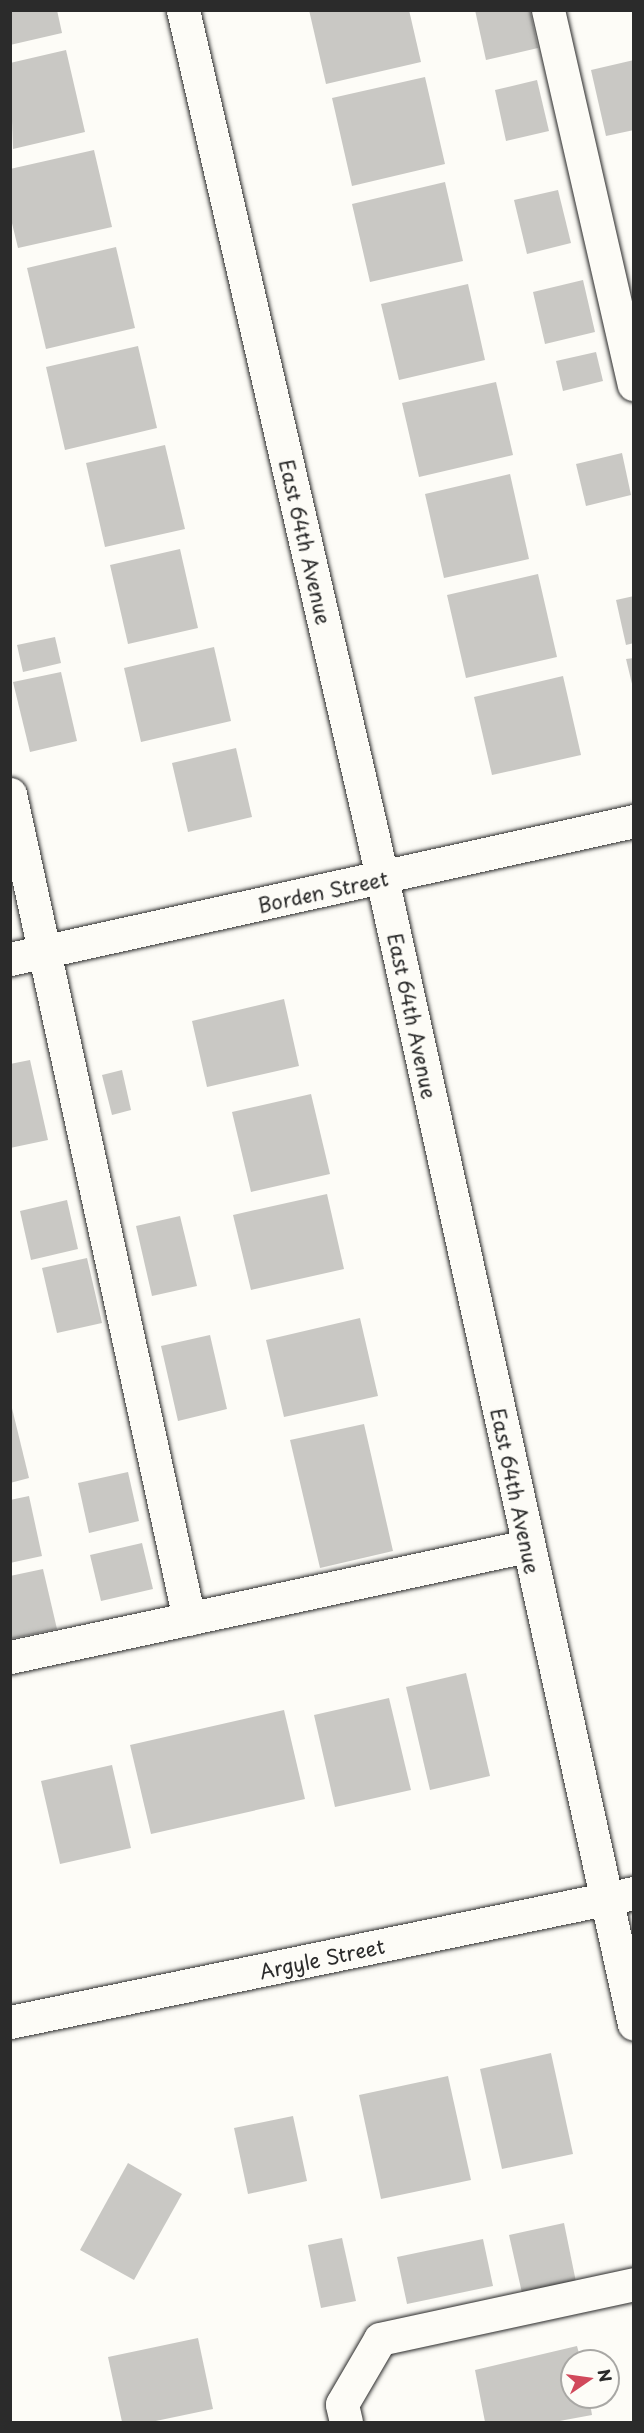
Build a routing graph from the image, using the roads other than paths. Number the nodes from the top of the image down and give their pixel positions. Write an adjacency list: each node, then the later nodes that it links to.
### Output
1 (183, 10): 6 (street, East 64th Avenue)
2 (548, 10): 3 (street)
3 (633, 384)
4 (10, 794): 7 (street)
5 (633, 821): 6 (street, Borden Street)
6 (382, 879): 7 (street, Borden Street); 9 (street, East 64th Avenue)
7 (44, 951): 8 (street, Borden Street); 10 (street)
8 (10, 959)
9 (527, 1546): 10 (street); 12 (street, East 64th Avenue)
10 (189, 1619): 11 (street)
11 (10, 1657)
12 (620, 1896): 13 (street, Argyle Street); 14 (street, East 64th Avenue)
13 (10, 2022)
14 (633, 2024)
15 (633, 2284): 16 (street)
16 (346, 2422)

